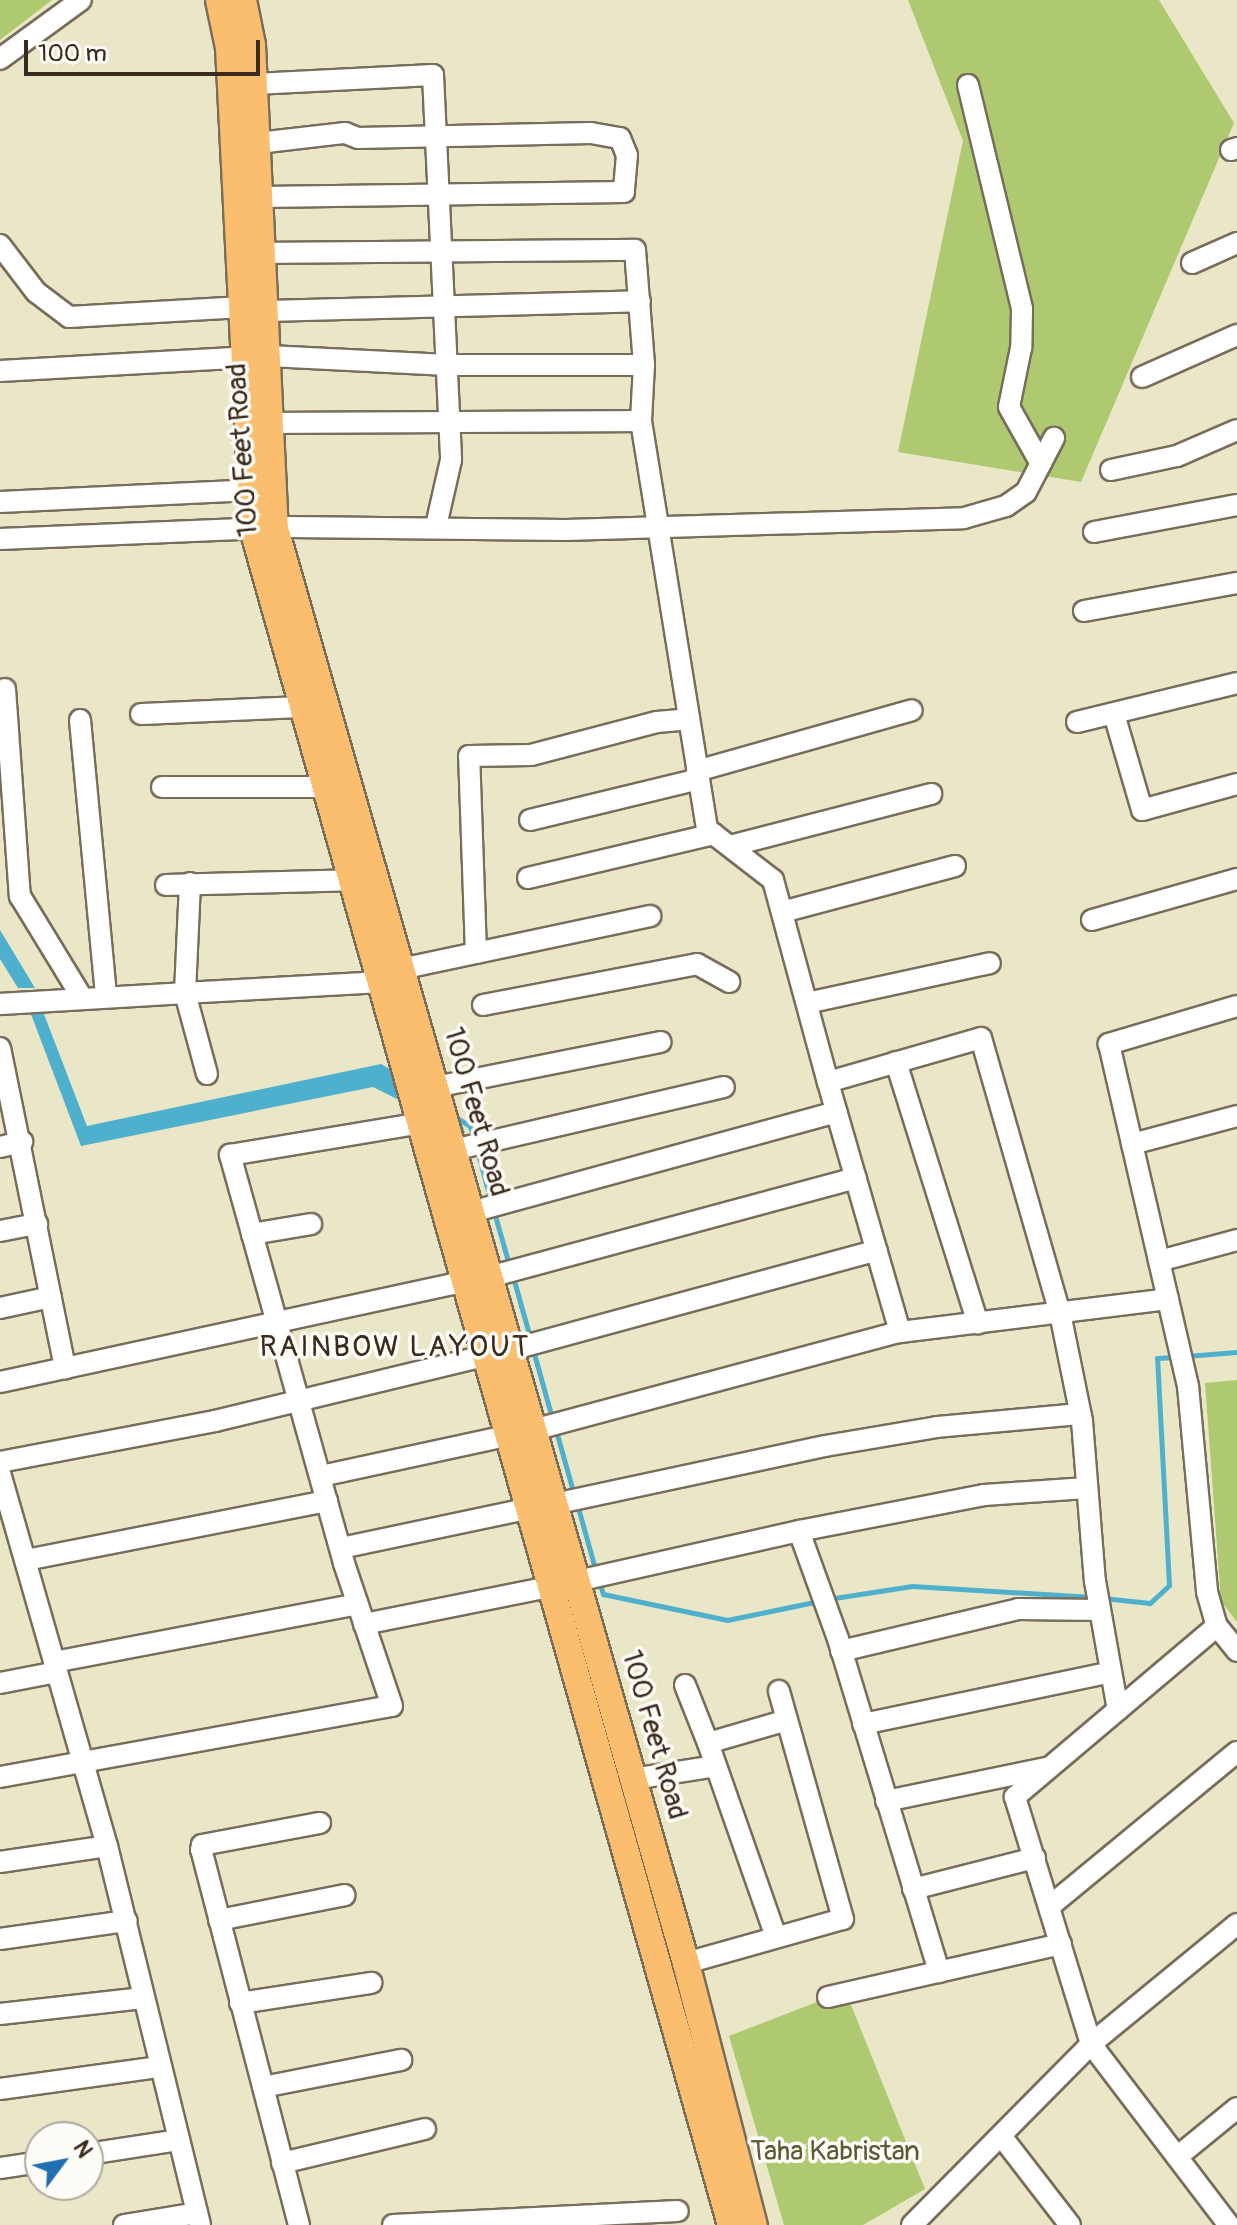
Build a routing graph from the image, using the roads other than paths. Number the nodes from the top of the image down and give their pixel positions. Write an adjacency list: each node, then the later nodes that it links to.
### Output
1 (81, 0): 4 (street)
2 (219, 0): 17 (main road, 100 Feet Road)
3 (243, 0): 5 (main road, 100 Feet Road)
4 (0, 59)
5 (254, 84): 7 (street); 8 (main road, 100 Feet Road)
6 (968, 85): 30 (street)
7 (436, 138): 8 (street); 9 (street); 9 (street)
8 (258, 143): 10 (main road, 100 Feet Road)
9 (439, 196): 10 (street); 13 (street)
10 (261, 197): 14 (main road, 100 Feet Road)
11 (1237, 243): 15 (street)
12 (0, 245): 17 (street)
13 (442, 250): 14 (street); 16 (street); 18 (street)
14 (264, 253): 17 (main road, 100 Feet Road)
15 (1192, 263)
16 (640, 301): 18 (street); 22 (street)
17 (255, 309): 18 (street); 20 (main road, 100 Feet Road)
18 (447, 309): 21 (street)
19 (1237, 335): 24 (street)
20 (258, 356): 21 (street); 23 (street); 26 (main road, 100 Feet Road); 32 (main road, 100 Feet Road)
21 (448, 365): 22 (street); 27 (street)
22 (644, 365): 25 (street)
23 (0, 371)
24 (1142, 377)
25 (641, 421): 27 (street); 35 (street)
26 (273, 423): 27 (street); 37 (main road, 100 Feet Road)
27 (451, 423): 36 (street)
28 (1237, 430): 31 (street)
29 (1054, 438): 30 (street)
30 (1041, 464): 35 (street)
31 (1111, 470)
32 (252, 490): 33 (street); 37 (main road, 100 Feet Road)
33 (0, 502)
34 (1237, 505): 38 (street)
35 (656, 525): 36 (street); 48 (street)
36 (436, 526): 37 (street)
37 (264, 529): 39 (street); 44 (main road, 100 Feet Road); 69 (main road, 100 Feet Road)
38 (1094, 532)
39 (0, 539)
40 (1237, 583): 41 (street)
41 (1084, 611)
42 (1237, 683): 47 (street)
43 (5, 689): 72 (street)
44 (302, 707): 46 (street); 54 (main road, 100 Feet Road)
45 (912, 710): 51 (street)
46 (141, 714)
47 (1114, 714): 50 (street); 52 (street)
48 (689, 719): 51 (street); 67 (street)
49 (80, 720): 73 (street)
50 (1077, 722)
51 (698, 775): 56 (street); 57 (street)
52 (1237, 784)
53 (162, 787): 54 (street)
54 (325, 787): 61 (main road, 100 Feet Road)
55 (931, 794): 57 (street)
56 (530, 820)
57 (722, 840): 59 (street); 64 (street)
58 (955, 866): 64 (street)
59 (528, 878)
60 (1237, 879): 66 (street)
61 (351, 880): 62 (street); 69 (main road, 100 Feet Road)
62 (190, 883): 63 (street); 71 (street)
63 (166, 885)
64 (782, 912): 74 (street)
65 (650, 916): 67 (street)
66 (1092, 920)
67 (476, 953): 69 (street)
68 (990, 963): 74 (street)
69 (391, 976): 71 (street); 79 (main road, 100 Feet Road)
70 (729, 982): 76 (street)
71 (185, 993): 73 (street); 82 (street)
72 (81, 996): 73 (street); 75 (street)
73 (106, 996)
74 (807, 1003): 83 (street)
75 (0, 1004)
76 (483, 1005)
77 (1237, 1006): 90 (street)
78 (661, 1042): 84 (street)
79 (411, 1044): 84 (main road, 100 Feet Road); 88 (main road, 100 Feet Road)
80 (2, 1059): 89 (street)
81 (896, 1062): 83 (street); 106 (street); 108 (street)
82 (207, 1074)
83 (828, 1082): 86 (street)
84 (435, 1087): 92 (main road, 100 Feet Road)
85 (724, 1087): 92 (street)
86 (837, 1112): 93 (street); 94 (street)
87 (1237, 1116): 90 (street)
88 (421, 1123): 92 (main road, 100 Feet Road); 98 (street)
89 (22, 1142): 91 (street); 95 (street)
90 (1132, 1144): 101 (street)
91 (0, 1147)
92 (442, 1153): 94 (main road, 100 Feet Road); 102 (main road, 100 Feet Road)
93 (856, 1178): 100 (street); 102 (street)
94 (471, 1212): 102 (main road, 100 Feet Road)
95 (37, 1224): 97 (street); 103 (street)
96 (311, 1224): 98 (street)
97 (0, 1231)
98 (252, 1234): 107 (street)
99 (1237, 1240): 101 (street)
100 (877, 1250): 109 (street); 110 (street)
101 (1159, 1261): 104 (street)
102 (478, 1279): 107 (street); 110 (main road, 100 Feet Road)
103 (51, 1297): 105 (street); 111 (street)
104 (1168, 1299): 106 (street); 128 (street)
105 (0, 1308)
106 (1060, 1313): 108 (street); 114 (street)
107 (276, 1319): 111 (street); 113 (street)
108 (978, 1323): 109 (street)
109 (900, 1332): 115 (street)
110 (499, 1352): 113 (street); 115 (main road, 100 Feet Road)
111 (65, 1368): 112 (street)
112 (0, 1382)
113 (300, 1399): 116 (street); 118 (street)
114 (1080, 1414): 119 (street); 121 (street)
115 (522, 1432): 118 (street); 121 (main road, 100 Feet Road)
116 (0, 1462)
117 (0, 1473): 124 (street)
118 (321, 1476): 120 (street)
119 (1087, 1488): 122 (street); 126 (street)
120 (327, 1501): 123 (street); 124 (street)
121 (543, 1506): 123 (street); 125 (main road, 100 Feet Road)
122 (799, 1531): 125 (street); 129 (street)
123 (341, 1548): 127 (street)
124 (26, 1560): 131 (street)
125 (565, 1584): 127 (street); 145 (main road, 100 Feet Road); 186 (main road, 100 Feet Road)
126 (1100, 1610): 129 (street); 132 (street)
127 (361, 1614): 131 (street); 141 (street)
128 (1217, 1626): 130 (street); 136 (street)
129 (841, 1651): 138 (street)
130 (1237, 1651)
131 (56, 1667): 133 (street); 141 (street)
132 (1111, 1672): 136 (street); 138 (street)
133 (0, 1683)
134 (685, 1685): 139 (street)
135 (779, 1691): 137 (street)
136 (1118, 1710): 143 (street)
137 (787, 1720): 139 (street); 157 (street)
138 (863, 1724): 146 (street)
139 (708, 1743): 142 (street)
140 (1237, 1752): 153 (street)
141 (81, 1762): 144 (street); 148 (street)
142 (716, 1766): 145 (street); 157 (street)
143 (1050, 1768): 146 (street); 149 (street)
144 (0, 1777)
145 (633, 1779): 160 (main road, 100 Feet Road)
146 (886, 1801): 151 (street)
147 (320, 1823): 154 (street)
148 (107, 1846): 150 (street); 155 (street)
149 (1035, 1858): 151 (street); 153 (street)
150 (0, 1862)
151 (913, 1889): 161 (street)
152 (345, 1895): 154 (street)
153 (1050, 1906): 159 (street)
154 (219, 1920): 165 (street)
155 (127, 1921): 158 (street); 164 (street)
156 (1237, 1924): 167 (street)
157 (776, 1937): 160 (street)
158 (0, 1939)
159 (1061, 1944): 161 (street); 167 (street)
160 (686, 1963): 187 (main road, 100 Feet Road)
161 (939, 1972): 163 (street)
162 (371, 1983): 165 (street)
163 (828, 1997)
164 (143, 1998): 166 (street); 169 (street)
165 (240, 2003): 170 (street)
166 (0, 2014)
167 (1091, 2044): 174 (street); 177 (street)
168 (401, 2060): 170 (street)
169 (159, 2067): 171 (street); 175 (street)
170 (263, 2087): 178 (street)
171 (0, 2089)
172 (1237, 2108): 177 (street)
173 (425, 2129): 178 (street)
174 (1002, 2137): 188 (street); 189 (street)
175 (178, 2140): 176 (street); 182 (street)
176 (104, 2152)
177 (1177, 2157): 190 (street)
178 (282, 2163): 184 (street)
179 (24, 2164): 180 (street)
180 (0, 2168)
181 (678, 2211): 185 (street)
182 (198, 2219): 183 (street)
183 (124, 2225)
184 (299, 2225)
185 (393, 2225)
186 (731, 2225)
187 (754, 2225)
188 (912, 2225)
189 (1070, 2225)
190 (1229, 2225)

